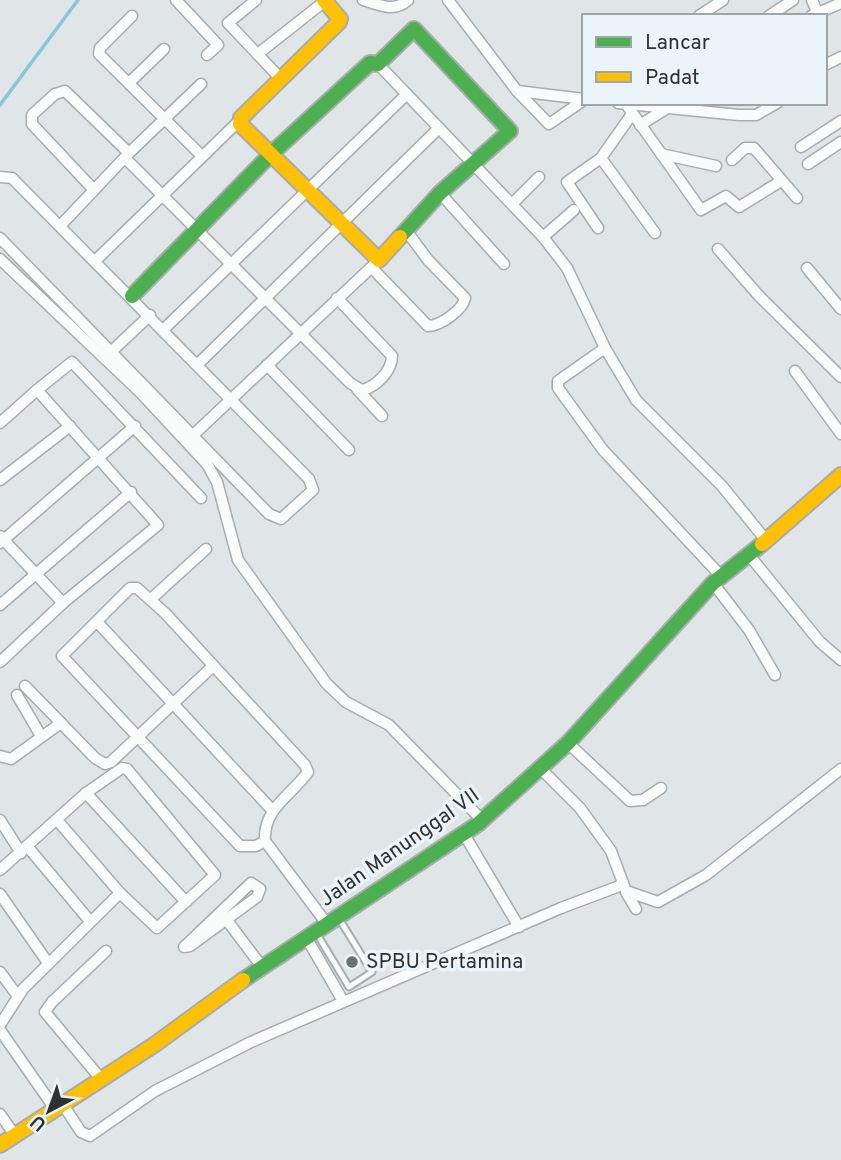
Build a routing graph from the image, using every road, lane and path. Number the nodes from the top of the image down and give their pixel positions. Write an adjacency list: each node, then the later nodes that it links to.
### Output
1 (176, 0): 17 (street)
2 (257, 0): 16 (street)
3 (363, 0): 4 (street)
4 (408, 0)
5 (448, 0): 22 (street)
6 (723, 0): 11 (street)
7 (793, 0): 12 (street)
8 (812, 0): 13 (street)
9 (325, 1): 16 (street); 19 (street)
10 (841, 2): 13 (street)
11 (702, 14)
12 (772, 14)
13 (814, 14)
14 (132, 16): 20 (street)
15 (164, 49): 20 (street)
16 (259, 54): 19 (street)
17 (208, 55)
18 (379, 64): 23 (street); 38 (street); 44 (street)
19 (280, 78): 32 (street)
20 (130, 82): 31 (street)
21 (201, 84): 31 (street)
22 (517, 91): 24 (street); 25 (street)
23 (407, 94): 35 (street); 50 (street)
24 (582, 99)
25 (582, 100)
26 (627, 105): 30 (street)
27 (640, 105): 29 (street)
28 (773, 105): 29 (street)
29 (669, 107): 34 (street)
30 (632, 114): 34 (street); 42 (street)
31 (166, 118): 40 (street); 41 (street)
32 (240, 120): 38 (street); 41 (street)
33 (841, 121): 37 (street)
34 (640, 125): 39 (street)
35 (439, 128): 44 (street); 57 (street)
36 (841, 142): 45 (street)
37 (801, 147)
38 (271, 154): 50 (street); 61 (street)
39 (661, 154): 46 (street); 49 (street)
40 (127, 155): 51 (street); 51 (street); 53 (street)
41 (202, 156): 53 (street)
42 (601, 158): 59 (street); 62 (street)
43 (732, 160): 49 (street)
44 (475, 164): 52 (street); 55 (street)
45 (808, 164)
46 (716, 166)
47 (0, 177): 58 (street)
48 (539, 177): 55 (street)
49 (781, 181): 54 (street)
50 (307, 189): 57 (street); 70 (street)
51 (94, 190): 58 (street)
52 (440, 193): 60 (street); 69 (street)
53 (161, 195): 61 (street); 67 (street)
54 (797, 198)
55 (512, 204): 63 (street)
56 (574, 210): 63 (street)
57 (342, 224): 68 (street); 74 (street)
58 (61, 225): 67 (street)
59 (598, 228)
60 (405, 229): 68 (street); 68 (street)
61 (196, 231): 70 (street); 72 (street)
62 (655, 233)
63 (543, 237): 79 (street)
64 (0, 238): 80 (street)
65 (718, 249): 84 (street)
66 (0, 259): 93 (street)
67 (96, 260): 72 (street)
68 (375, 264): 73 (street)
69 (504, 264)
70 (230, 265): 74 (street); 77 (street)
71 (807, 268): 75 (street)
72 (132, 296): 76 (street)
73 (337, 298): 78 (street); 85 (street)
74 (265, 300): 78 (street); 81 (street)
75 (841, 309)
76 (150, 315): 77 (street); 80 (street)
77 (164, 329): 81 (street)
78 (299, 334): 82 (street); 85 (street)
79 (605, 348): 100 (street); 105 (street)
80 (112, 351): 93 (street)
81 (198, 364): 87 (street)
82 (267, 365): 87 (street); 94 (street)
83 (795, 371): 92 (street)
84 (841, 377)
85 (357, 388): 88 (street)
86 (37, 390): 89 (street); 90 (street); 91 (street)
87 (232, 399): 93 (street); 93 (street)
88 (382, 416)
89 (0, 423)
90 (70, 426): 95 (street); 97 (street)
91 (135, 426): 95 (street); 99 (street)
92 (841, 434)
93 (190, 438): 129 (street)
94 (349, 450)
95 (99, 459): 98 (street); 101 (street)
96 (841, 475): 100 (street, Jalan Manunggal VII)
97 (0, 480)
98 (131, 492): 104 (street); 107 (street)
99 (201, 498)
100 (765, 539): 103 (street, Jalan Manunggal VII)
101 (1, 540): 104 (street)
102 (206, 549): 106 (street)
103 (749, 555): 105 (street, Jalan Manunggal VII); 110 (street)
104 (35, 574): 107 (street); 108 (street)
105 (717, 579): 113 (street); 120 (street, Jalan Manunggal VII)
106 (151, 599): 109 (street); 112 (street)
107 (63, 603): 111 (street)
108 (0, 605)
109 (98, 623): 116 (street); 118 (street)
110 (841, 660)
111 (0, 662)
112 (213, 666): 116 (street); 126 (street)
113 (775, 675)
114 (25, 686): 117 (street)
115 (18, 695): 119 (street)
116 (173, 704): 118 (street); 126 (street)
117 (61, 723): 118 (street); 119 (street)
118 (138, 735): 132 (street)
119 (41, 736): 121 (street)
120 (568, 743): 122 (street, Jalan Manunggal VII); 124 (street)
121 (0, 756)
122 (541, 769): 129 (street, Jalan Manunggal VII); 135 (street)
123 (841, 769): 135 (street)
124 (661, 788)
125 (86, 793): 128 (street); 138 (street); 138 (street)
126 (272, 810): 132 (street)
127 (0, 820): 130 (street)
128 (57, 820): 133 (street); 136 (street)
129 (482, 820): 131 (street, Jalan Manunggal VII)
130 (4, 834): 133 (street)
131 (464, 834): 142 (street); 143 (street, Jalan Manunggal VII)
132 (265, 841): 143 (street)
133 (24, 849): 134 (street); 141 (street)
134 (0, 870)
135 (624, 888): 139 (street); 142 (street)
136 (120, 893): 138 (street); 141 (street)
137 (0, 894): 145 (street)
138 (186, 902)
139 (636, 909)
140 (226, 919): 140 (street); 146 (street)
141 (89, 920): 145 (street)
142 (519, 926): 149 (street)
143 (321, 928): 143 (lane); 146 (street, Jalan Manunggal VII); 149 (street)
144 (106, 951): 151 (street)
145 (48, 963): 148 (street)
146 (262, 967): 151 (street, Jalan Manunggal VII)
147 (0, 972): 148 (street)
148 (18, 995): 150 (street)
149 (343, 1001): 152 (street)
150 (0, 1028): 152 (street)
151 (101, 1079): 152 (street, Jalan Manunggal VII)
152 (58, 1106): 154 (street, Jalan Manunggal VII)
153 (0, 1114): 154 (street)
154 (14, 1134): 155 (street, Jalan Manunggal VII)
155 (0, 1145)

